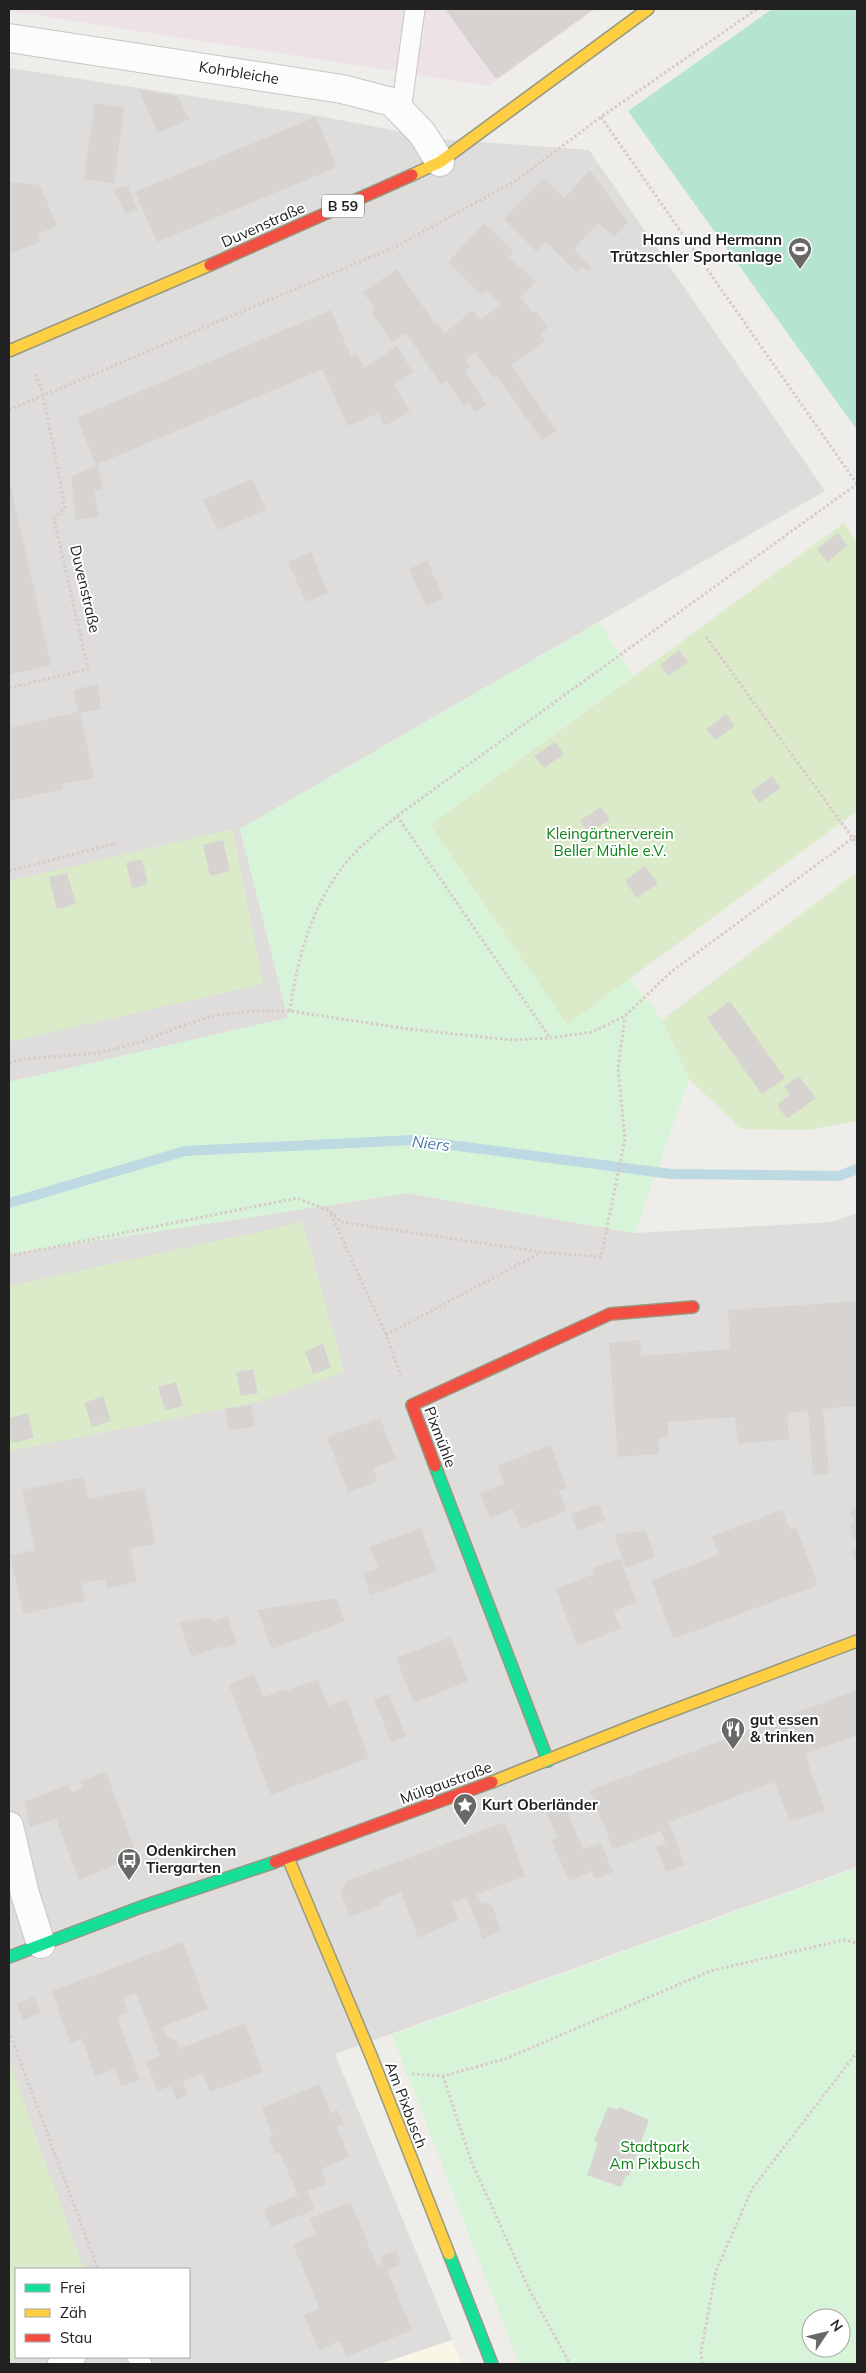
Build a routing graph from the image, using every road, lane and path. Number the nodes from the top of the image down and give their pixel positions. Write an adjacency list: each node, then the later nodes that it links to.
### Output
1 (415, 9): 5 (lane)
2 (648, 9): 7 (street, Duvenstraße / B 59)
3 (757, 9): 6 (path)
4 (9, 38): 5 (street, Kohrbleiche)
5 (401, 111): 7 (street, Kohrbleiche)
6 (601, 117): 10 (path); 12 (path)
7 (440, 162): 8 (street, Duvenstraße / B 59)
8 (25, 344): 9 (street, Duvenstraße / B 59); 10 (path, Duvenstraße)
9 (9, 352)
10 (43, 394): 11 (path); 14 (path, Duvenstraße)
11 (9, 410)
12 (857, 484): 15 (path)
13 (706, 637): 17 (path)
14 (9, 688)
15 (397, 816): 21 (path); 23 (path)
16 (857, 834): 17 (path)
17 (852, 838): 19 (path); 22 (path)
18 (117, 844): 20 (path)
19 (857, 844)
20 (9, 871)
21 (290, 1011): 23 (path); 24 (path)
22 (625, 1016): 23 (path); 26 (path)
23 (550, 1038)
24 (9, 1064)
25 (330, 1211): 26 (path); 27 (path); 29 (path)
26 (541, 1252): 29 (path)
27 (9, 1256)
28 (693, 1307): 30 (street, Pixmühle)
29 (386, 1335): 30 (path)
30 (412, 1405): 32 (street, Pixmühle)
31 (857, 1640): 32 (street, Mülgaustraße)
32 (548, 1761): 34 (street, Mülgaustraße)
33 (9, 1826): 36 (street)
34 (288, 1858): 36 (street, Mülgaustraße); 45 (street, Am Pixbusch)
35 (857, 1943): 41 (path)
36 (42, 1944): 37 (street, Mülgaustraße)
37 (9, 1956)
38 (9, 2031): 42 (path)
39 (857, 2052): 47 (path)
40 (413, 2075): 41 (path)
41 (443, 2076): 46 (path)
42 (98, 2268)
43 (73, 2358): 44 (lane)
44 (57, 2364)
45 (492, 2364)
46 (570, 2364)
47 (702, 2364)

